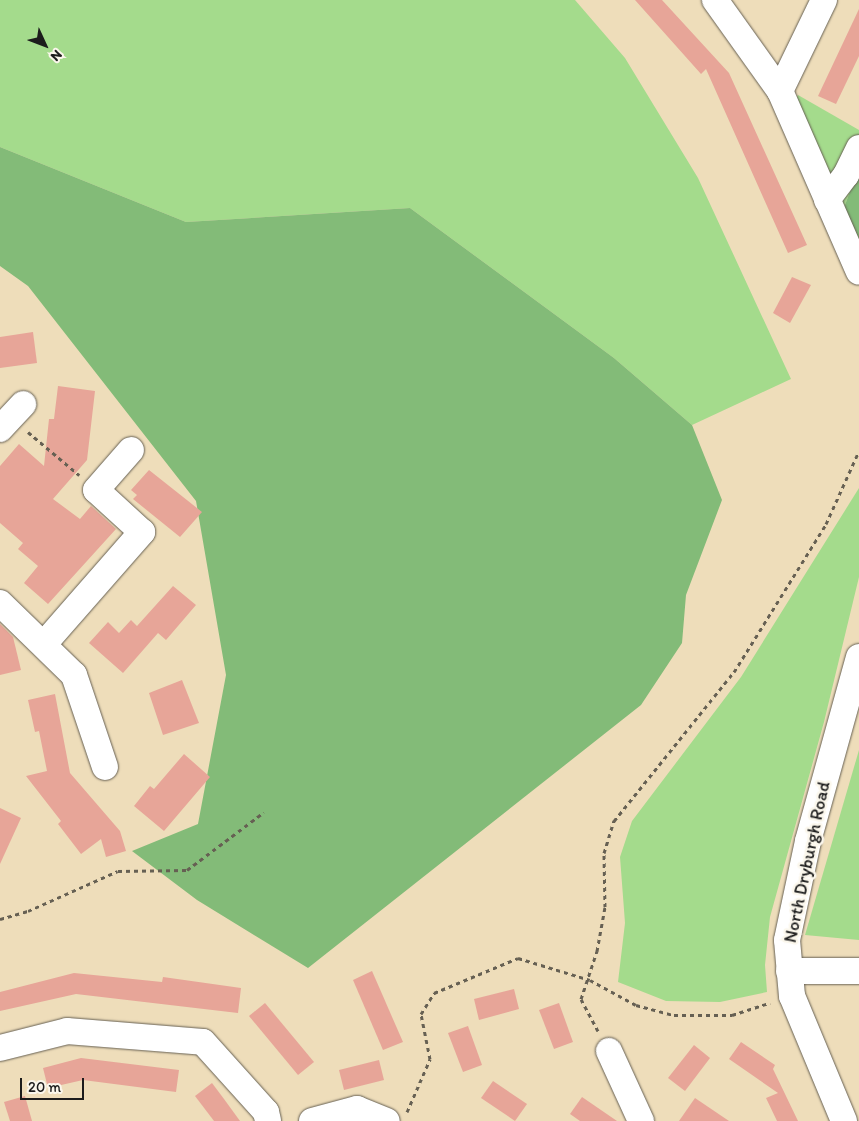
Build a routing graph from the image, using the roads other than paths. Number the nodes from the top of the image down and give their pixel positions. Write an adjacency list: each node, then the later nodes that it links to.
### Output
1 (715, 0): 3 (street)
2 (824, 0): 3 (street)
3 (780, 91): 5 (street)
4 (859, 148): 5 (street)
5 (827, 200): 6 (street)
6 (859, 272)
7 (131, 450): 9 (street)
8 (0, 603): 9 (street)
9 (44, 644): 11 (street)
10 (859, 657): 13 (street, North Dryburgh Road)
11 (105, 767)
12 (859, 970): 13 (street)
13 (790, 983): 20 (street, North Dryburgh Road)
14 (0, 1048): 16 (street)
15 (609, 1051): 19 (street)
16 (268, 1121)
17 (312, 1121): 18 (street)
18 (386, 1121)
19 (641, 1121)
20 (844, 1121)

